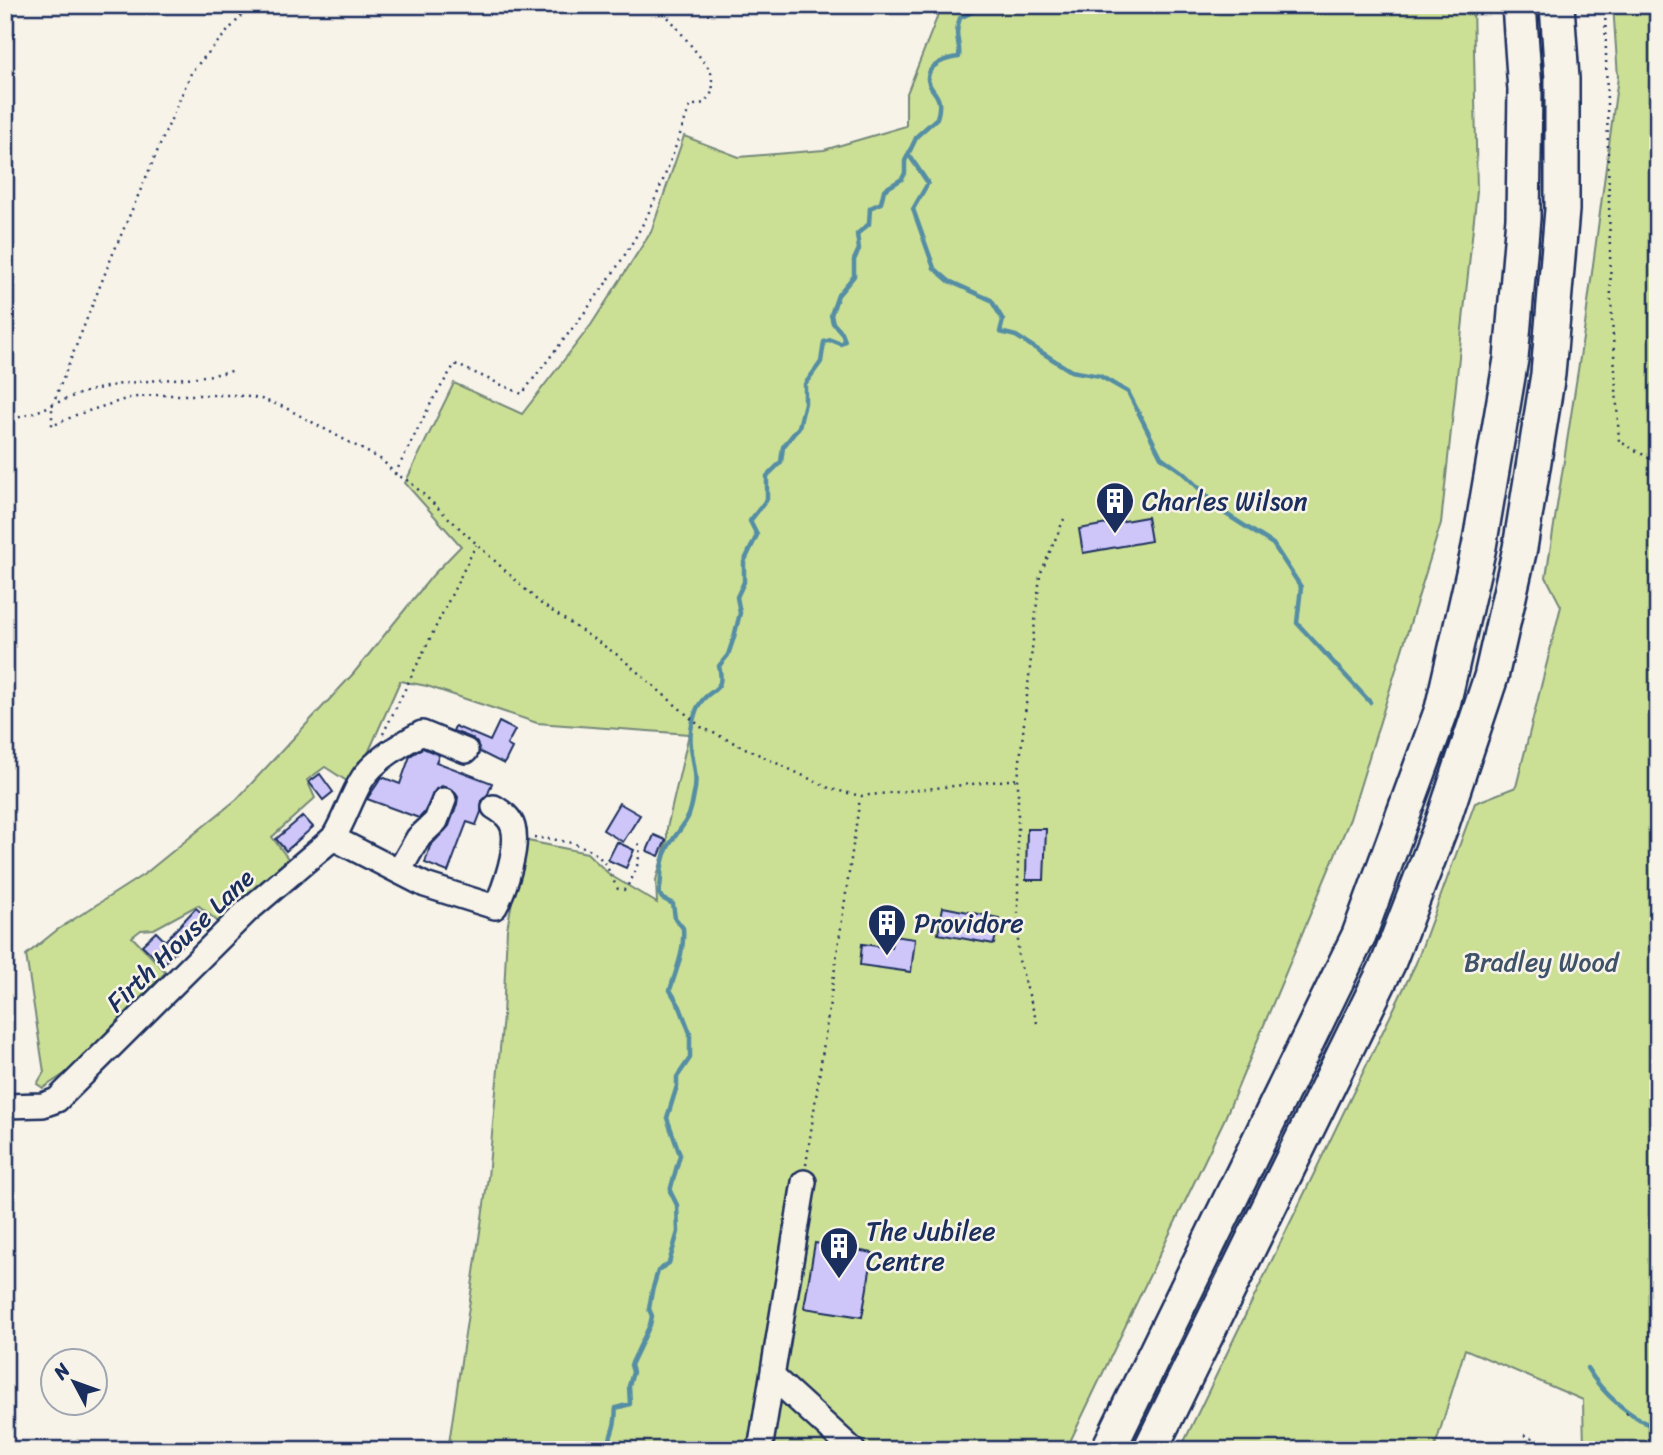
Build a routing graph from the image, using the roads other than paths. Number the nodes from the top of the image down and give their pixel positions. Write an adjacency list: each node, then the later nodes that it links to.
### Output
1 (1519, 5): 13 (highway)
2 (1557, 5): 14 (highway)
3 (467, 751): 6 (lane, Firth House Lane)
4 (444, 800): 7 (lane)
5 (494, 807): 7 (lane)
6 (333, 838): 7 (lane); 8 (lane, Firth House Lane)
7 (399, 872)
8 (5, 1106)
9 (804, 1182): 10 (lane)
10 (773, 1377): 11 (lane); 12 (lane)
11 (760, 1450)
12 (853, 1450)
13 (1108, 1450)
14 (1150, 1450)

